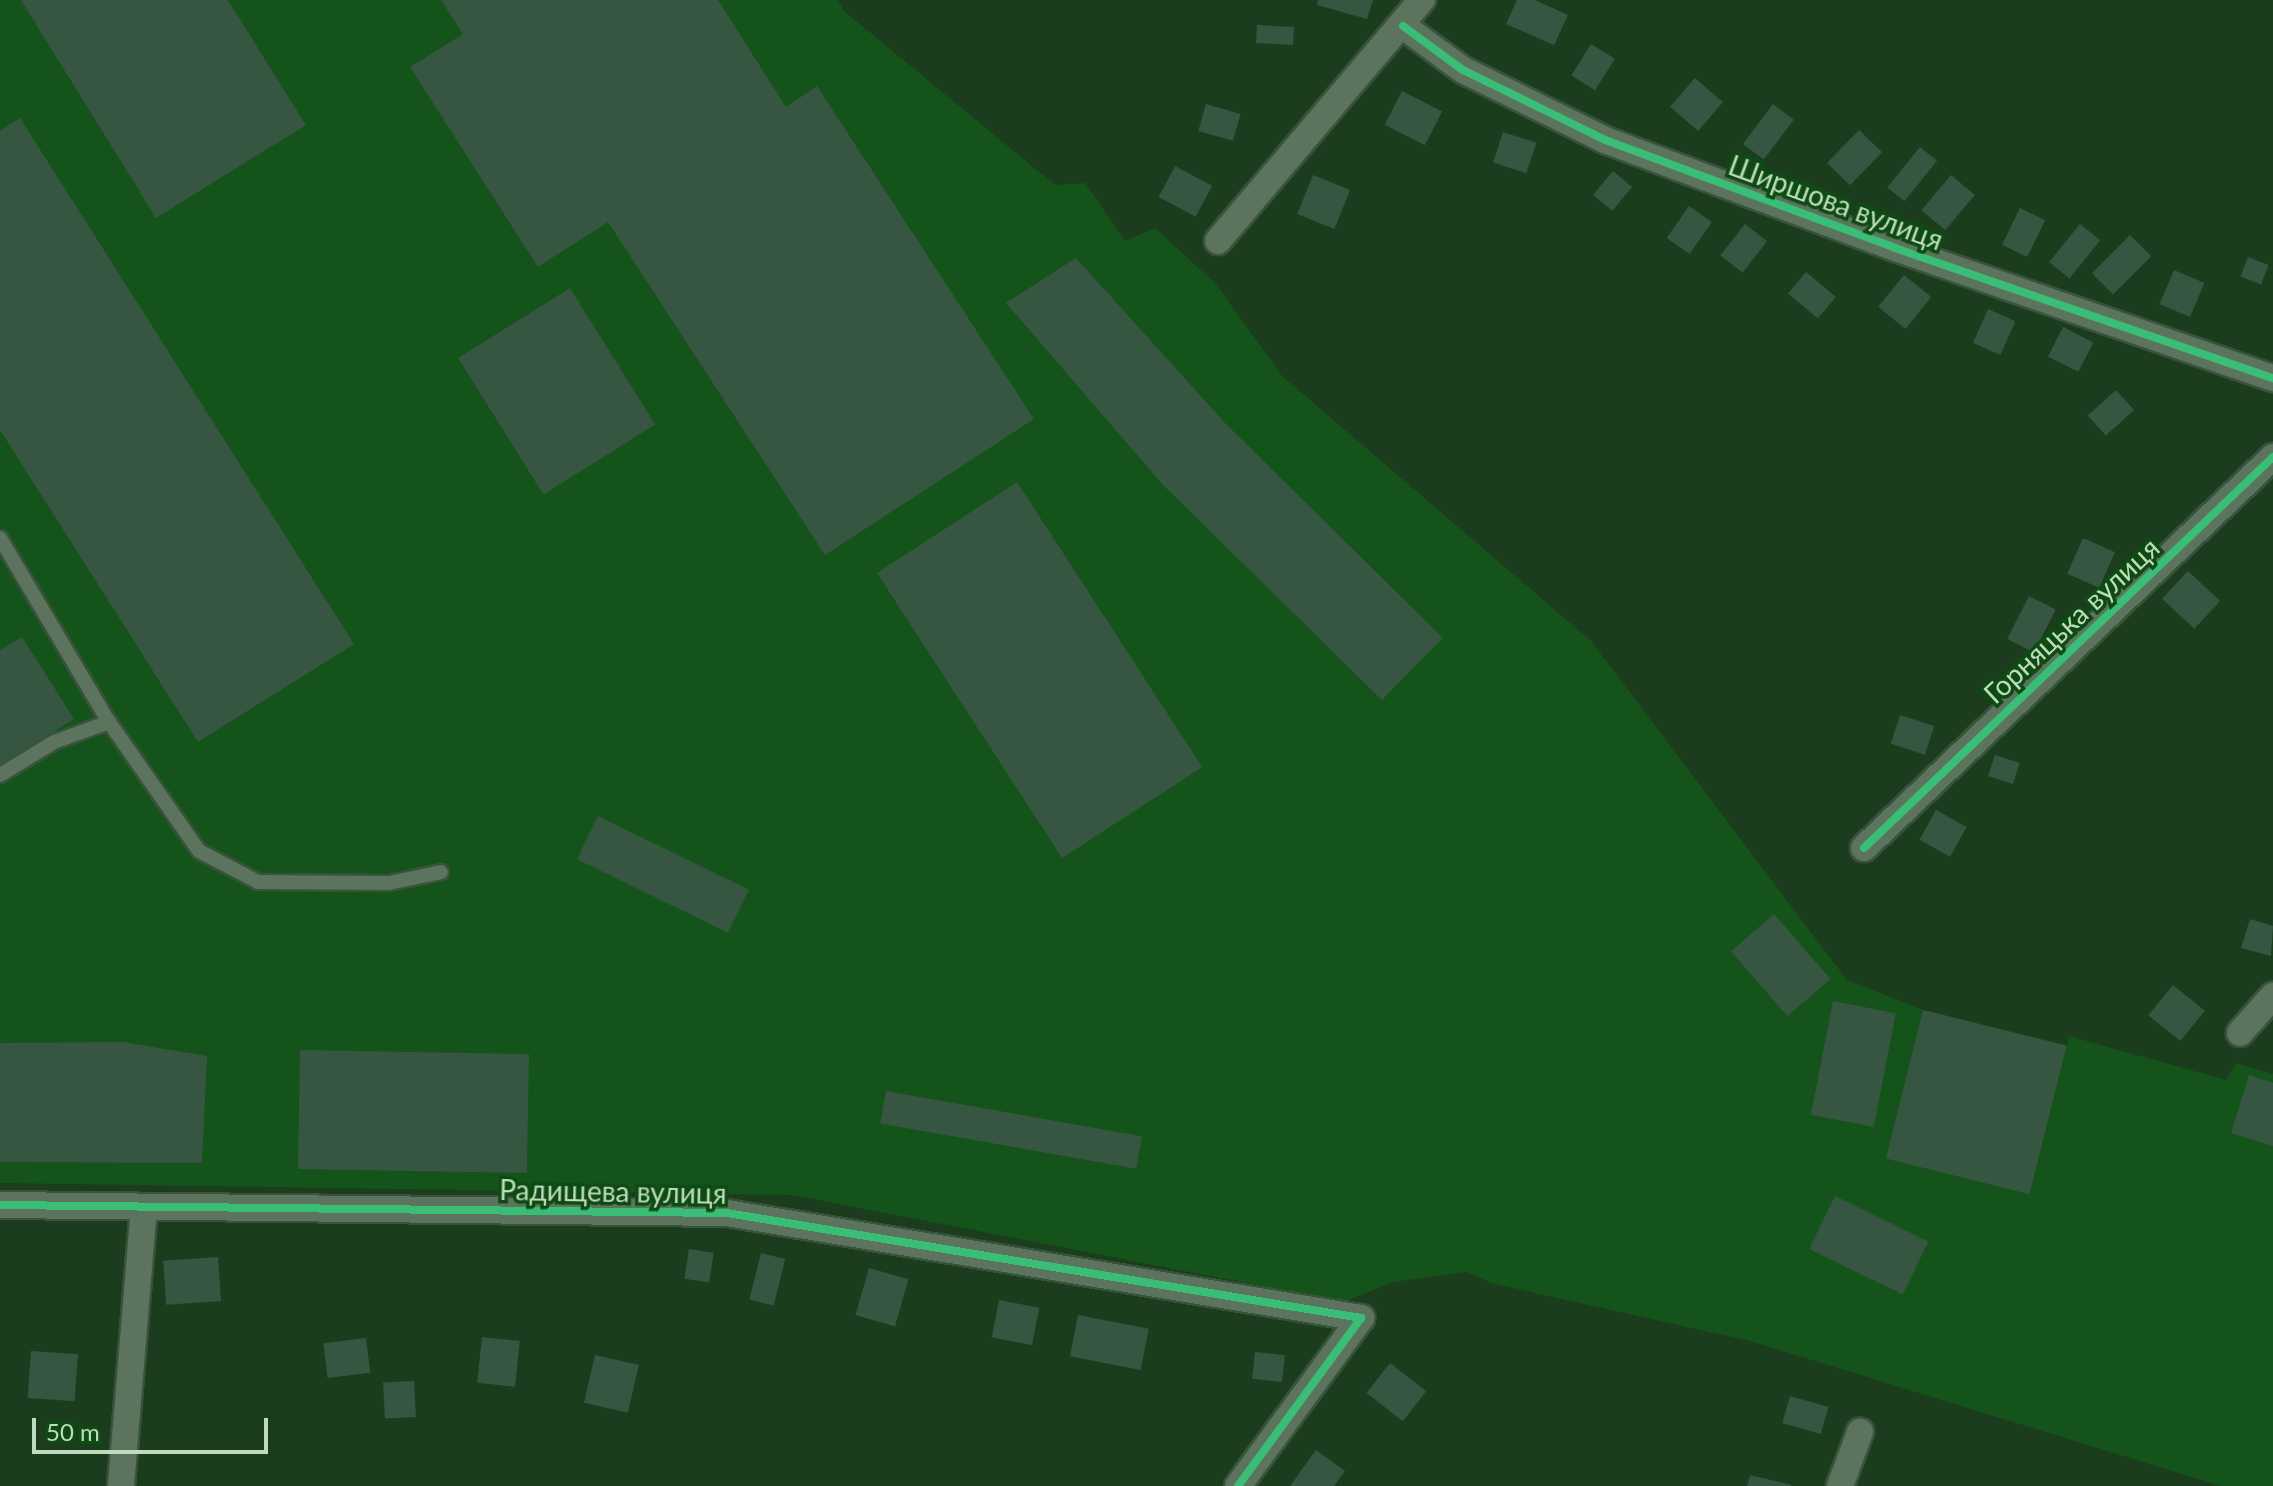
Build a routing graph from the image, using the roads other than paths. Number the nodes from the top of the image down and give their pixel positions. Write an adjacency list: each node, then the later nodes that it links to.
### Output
1 (1422, 0): 2 (street)
2 (1403, 26): 3 (street); 4 (street, Ширшова вулиця)
3 (1218, 241)
4 (2273, 378)
5 (2273, 457): 9 (street, Горняцька вулиця)
6 (0, 538): 7 (lane)
7 (109, 722): 8 (lane); 10 (lane)
8 (0, 775)
9 (1864, 848)
10 (441, 872)
11 (2273, 996): 12 (street)
12 (2240, 1033)
13 (0, 1205): 14 (street, Радищева вулиця)
14 (144, 1208): 16 (street); 17 (street, Радищева вулиця)
15 (1860, 1432): 18 (street)
16 (121, 1486)
17 (1238, 1486)
18 (1840, 1486)

